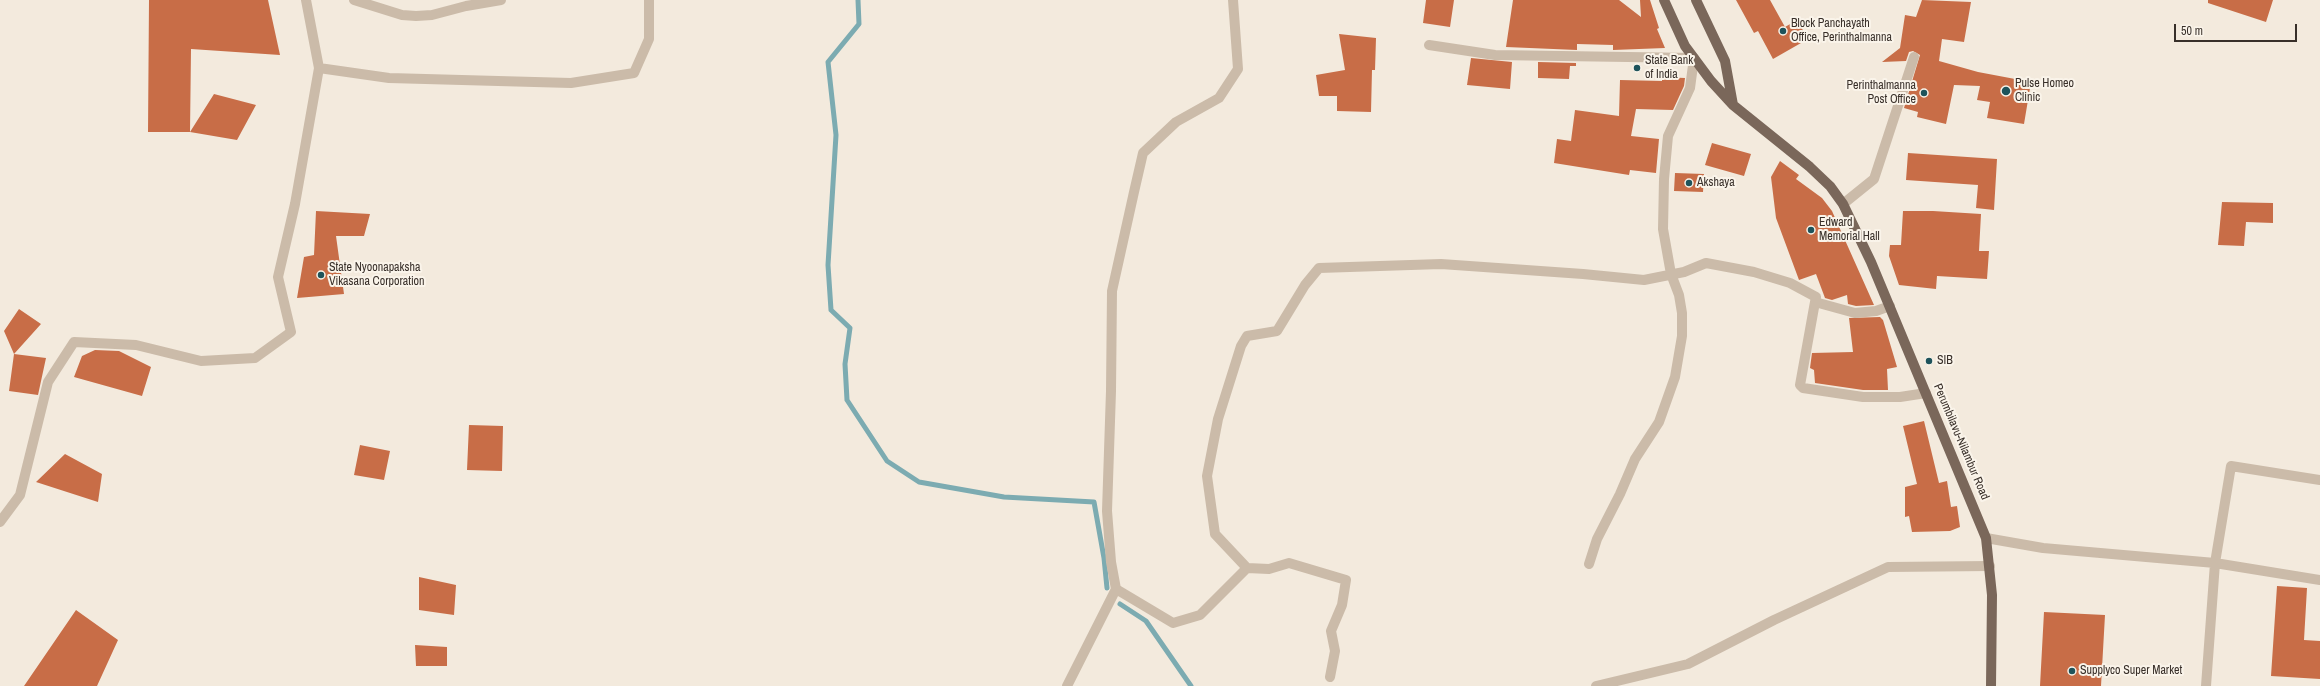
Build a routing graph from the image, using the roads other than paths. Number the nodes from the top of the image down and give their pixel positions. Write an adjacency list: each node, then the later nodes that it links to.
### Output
1 (306, 0): 11 (street)
2 (354, 0): 3 (street)
3 (501, 0)
4 (649, 0): 11 (street)
5 (1233, 0): 26 (street)
6 (1664, 0): 10 (main road, Perumbilavu-Nilambur Road)
7 (1696, 0): 12 (main road)
8 (1429, 45): 10 (street)
9 (1914, 57): 13 (street)
10 (1694, 58): 12 (main road, Perumbilavu-Nilambur Road); 14 (street)
11 (319, 68): 19 (street)
12 (1733, 105): 13 (main road, Perumbilavu-Nilambur Road)
13 (1843, 204): 16 (main road, Perumbilavu-Nilambur Road)
14 (1671, 274): 15 (street); 22 (street); 24 (street)
15 (1815, 302): 16 (street); 17 (street)
16 (1890, 306): 17 (main road, Perumbilavu-Nilambur Road)
17 (1926, 393): 20 (main road, Perumbilavu-Nilambur Road)
18 (2320, 480): 21 (street)
19 (0, 522)
20 (1986, 538): 21 (street); 23 (main road, Perumbilavu-Nilambur Road)
21 (2215, 563): 25 (street); 31 (street)
22 (1589, 564)
23 (1990, 566): 29 (street); 30 (main road, Perumbilavu-Nilambur Road)
24 (1247, 568): 26 (street); 27 (street)
25 (2320, 580)
26 (1116, 589): 28 (street)
27 (1330, 677)
28 (1067, 686)
29 (1596, 686)
30 (1991, 686)
31 (2206, 686)

